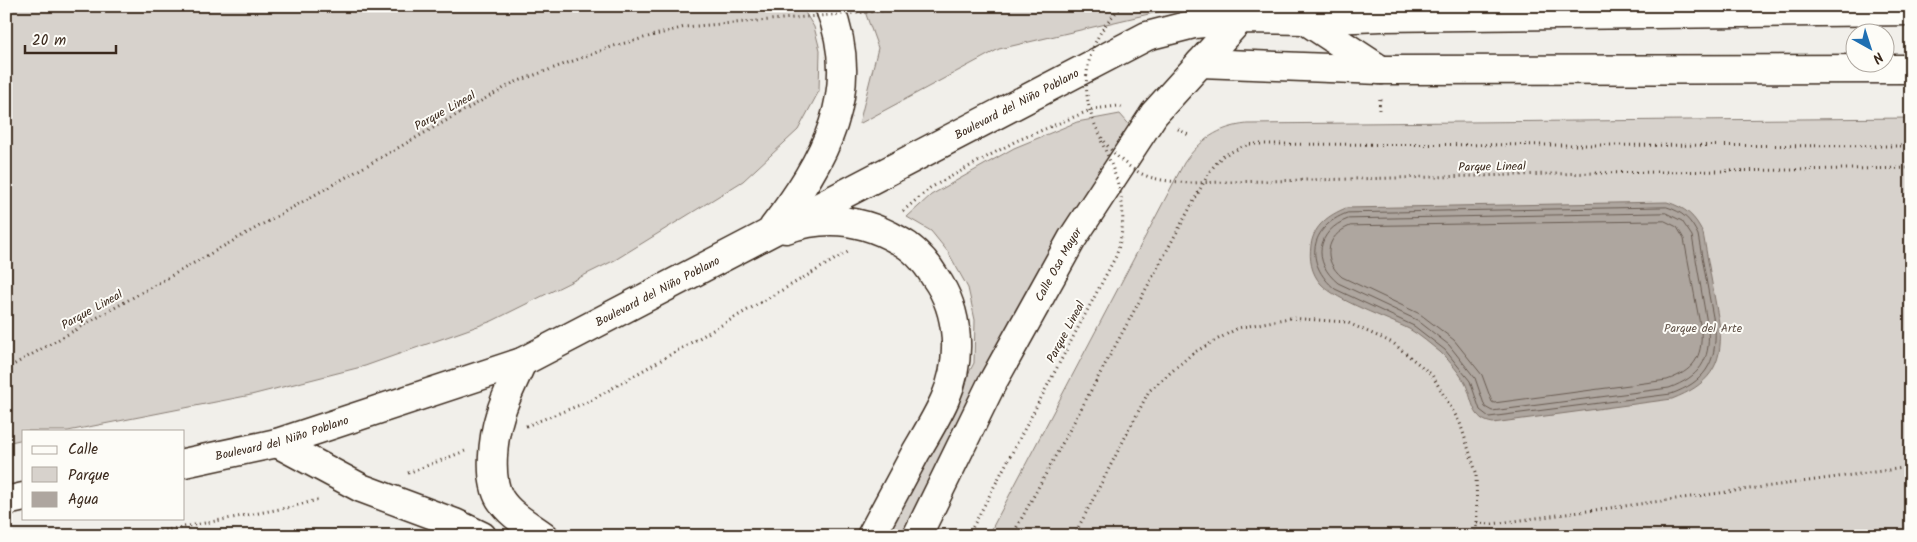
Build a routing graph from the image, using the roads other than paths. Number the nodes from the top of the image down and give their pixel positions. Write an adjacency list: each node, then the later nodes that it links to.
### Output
1 (829, 6): 8 (main road)
2 (1911, 11): 4 (main road, Boulevard del Niño Poblano)
3 (1240, 19): 4 (main road, Boulevard del Niño Poblano); 5 (main road, Calle Osa Mayor); 8 (main road, Boulevard del Niño Poblano)
4 (1305, 20): 7 (main road)
5 (1200, 63): 7 (main road); 19 (main road, Calle Osa Mayor)
6 (1911, 69): 7 (main road)
7 (1381, 70)
8 (768, 235): 9 (main road, Boulevard del Niño Poblano); 18 (main road)
9 (522, 362): 10 (main road, Boulevard del Niño Poblano); 17 (main road)
10 (277, 443): 11 (main road, Boulevard del Niño Poblano); 14 (main road)
11 (185, 463)
12 (22, 497): 13 (main road)
13 (6, 501)
14 (429, 514): 15 (main road); 16 (main road)
15 (450, 536)
16 (482, 536)
17 (544, 536)
18 (871, 536)
19 (917, 536)

